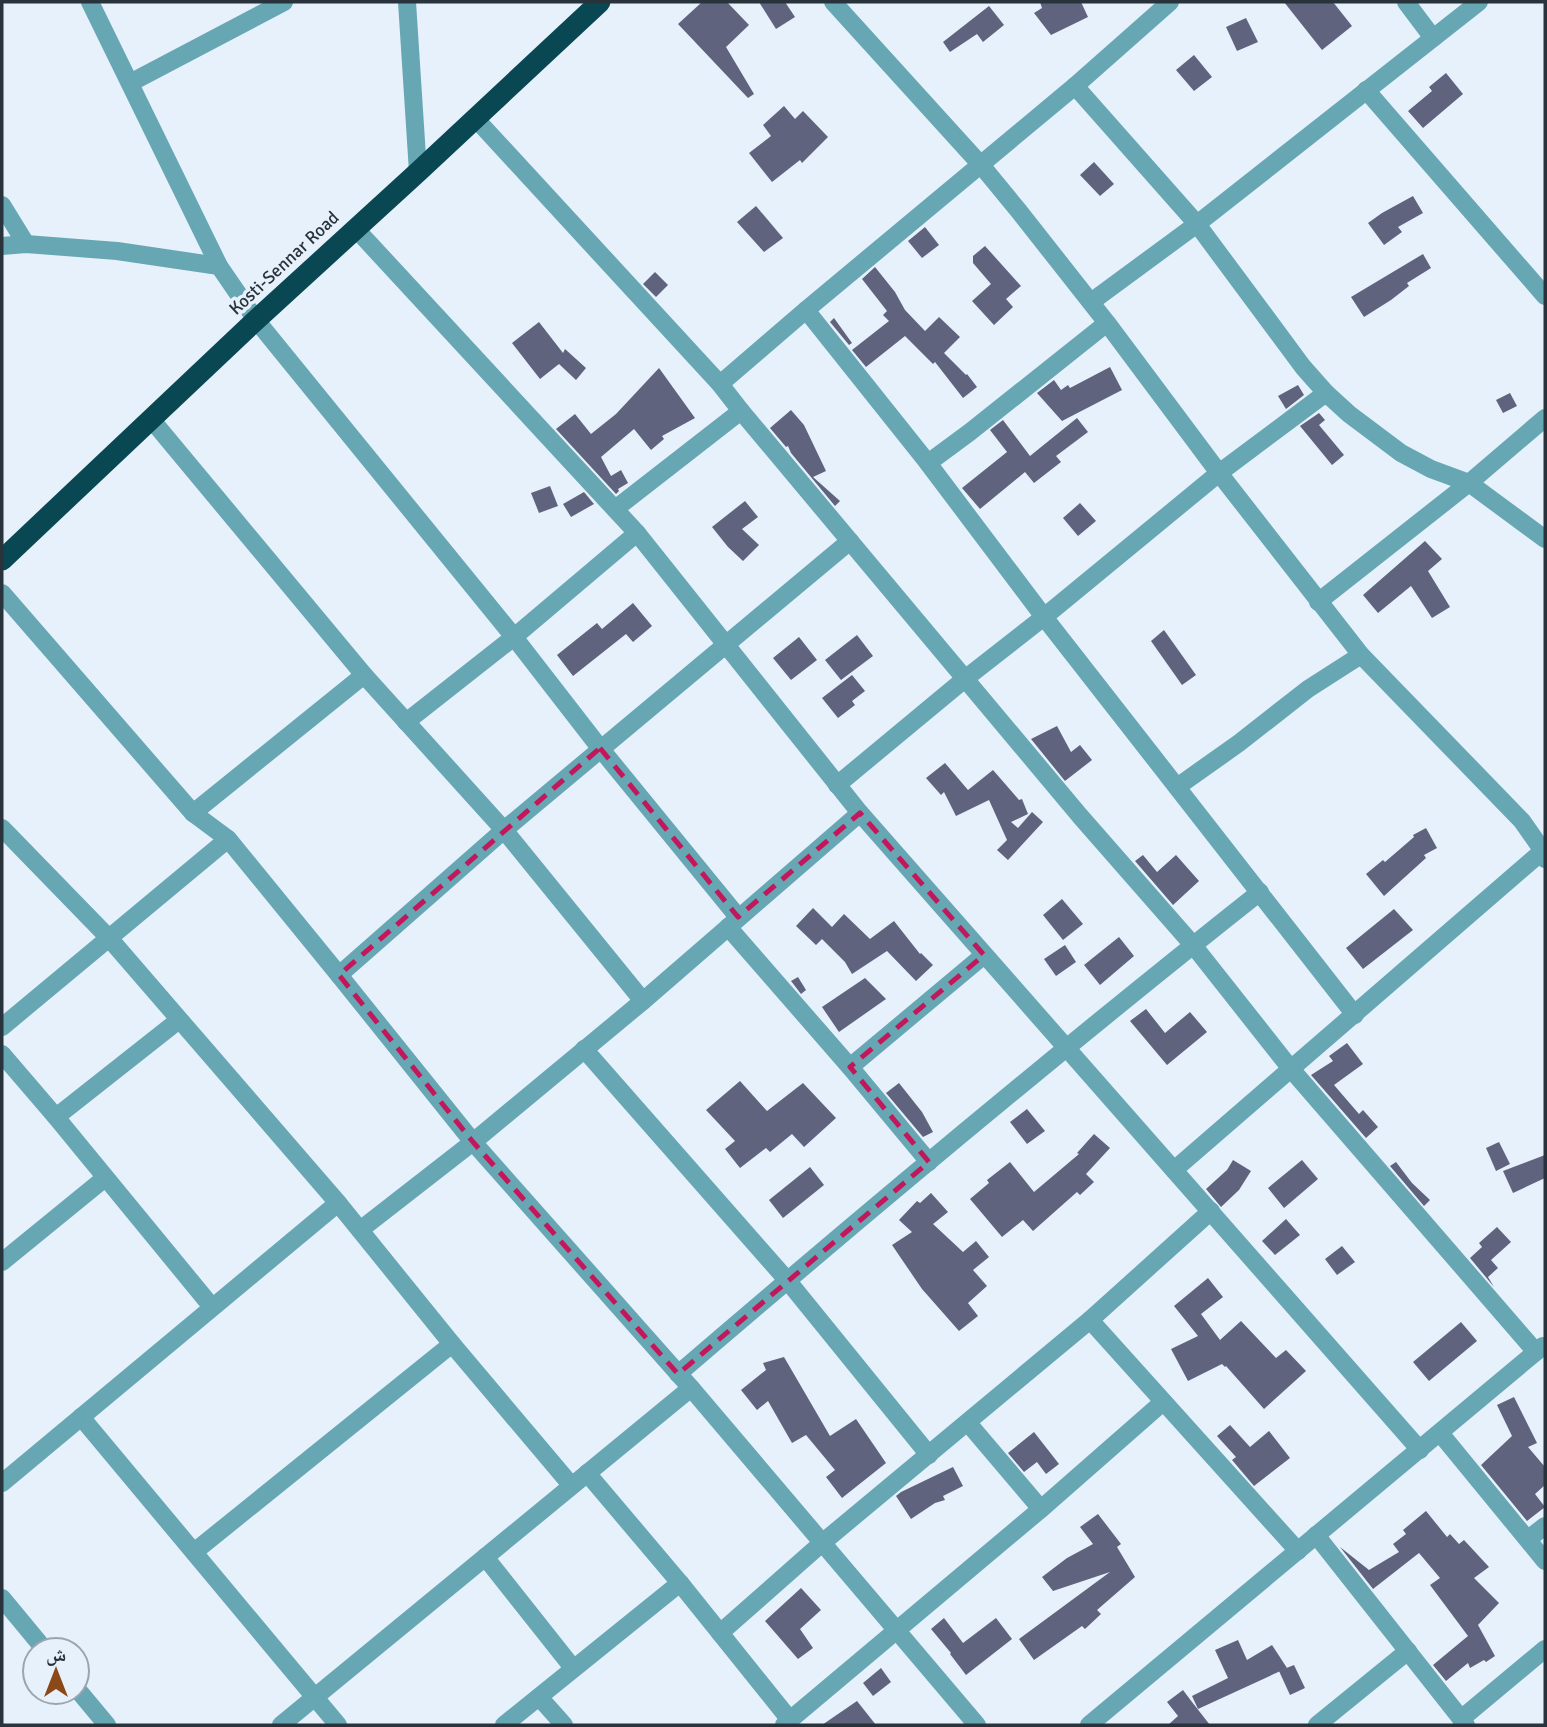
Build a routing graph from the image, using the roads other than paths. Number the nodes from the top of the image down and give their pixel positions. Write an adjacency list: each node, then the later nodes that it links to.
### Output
1 (90, 2): 10 (street)
2 (284, 2): 10 (street)
3 (407, 2): 15 (street)
4 (600, 2): 13 (highway, Kosti-Sennar Road)
5 (833, 2): 14 (street)
6 (1406, 2): 9 (street)
7 (1479, 2): 9 (street)
8 (1163, 4): 11 (street)
9 (1433, 38): 12 (street)
10 (130, 83): 21 (street)
11 (1075, 86): 14 (street); 17 (street)
12 (1366, 90): 17 (street); 22 (street)
13 (475, 118): 15 (highway, Kosti-Sennar Road); 27 (street)
14 (981, 165): 23 (street); 24 (street)
15 (418, 172): 18 (highway, Kosti-Sennar Road)
16 (2, 205): 19 (street)
17 (1197, 224): 23 (street); 28 (street)
18 (356, 229): 25 (highway, Kosti-Sennar Road); 35 (street)
19 (26, 244): 20 (street); 21 (street)
20 (2, 247)
21 (219, 266): 25 (street)
22 (1545, 296)
23 (1091, 302): 26 (street)
24 (806, 310): 27 (street); 32 (street)
25 (256, 320): 31 (highway, Kosti-Sennar Road); 43 (street)
26 (1107, 324): 32 (street); 33 (street)
27 (720, 384): 29 (street)
28 (1326, 393): 33 (street); 34 (street)
29 (741, 411): 35 (street); 38 (street)
30 (1545, 418): 34 (street)
31 (151, 419): 39 (highway, Kosti-Sennar Road); 46 (street)
32 (928, 463): 42 (street)
33 (1219, 473): 41 (street); 42 (street)
34 (1469, 483): 37 (street); 41 (street)
35 (615, 509): 36 (street)
36 (637, 533): 43 (street); 44 (street)
37 (1545, 539)
38 (850, 541): 44 (street); 47 (street)
39 (2, 561)
40 (2, 593): 52 (street)
41 (1318, 601): 45 (street)
42 (1044, 617): 47 (street); 51 (street)
43 (514, 637): 48 (street); 49 (street)
44 (725, 645): 49 (street); 50 (street)
45 (1361, 654): 51 (street); 57 (street)
46 (364, 675): 48 (street); 52 (street)
47 (966, 678): 50 (street); 61 (street)
48 (406, 722): 55 (street)
49 (600, 748): 55 (street); 59 (street)
50 (837, 785): 53 (street)
51 (1177, 787): 58 (street)
52 (193, 813): 56 (street)
53 (860, 813): 59 (street); 62 (street)
54 (2, 828): 60 (street)
55 (504, 830): 63 (street); 64 (street)
56 (228, 839): 60 (street); 63 (street)
57 (1544, 853): 65 (street)
58 (1260, 892): 61 (street); 65 (street)
59 (733, 922): 64 (street); 71 (street)
60 (108, 938): 66 (street); 67 (street)
61 (1193, 945): 68 (street); 72 (street)
62 (984, 955): 68 (street); 71 (street)
63 (339, 975): 74 (street)
64 (643, 1001): 69 (street)
65 (1355, 1015): 72 (street)
66 (179, 1020): 73 (street); 78 (street)
67 (2, 1027)
68 (1065, 1048): 75 (street); 76 (street)
69 (584, 1049): 74 (street); 82 (street)
70 (2, 1054): 73 (street)
71 (850, 1067): 75 (street)
72 (1291, 1069): 76 (street); 86 (street)
73 (56, 1117): 77 (street)
74 (473, 1142): 80 (street); 87 (street)
75 (929, 1162): 82 (street)
76 (1174, 1170): 79 (street)
77 (105, 1178): 81 (street); 83 (street)
78 (338, 1203): 80 (street); 83 (street)
79 (1211, 1211): 84 (street); 92 (street)
80 (360, 1230): 85 (street)
81 (2, 1262)
82 (787, 1280): 87 (street); 93 (street)
83 (212, 1307): 89 (street)
84 (1090, 1320): 88 (street); 90 (street)
85 (452, 1344): 96 (street); 103 (street)
86 (1540, 1348): 91 (street)
87 (685, 1381): 94 (street); 101 (street)
88 (1163, 1402): 97 (street); 102 (street)
89 (81, 1417): 95 (street); 103 (street)
90 (968, 1423): 93 (street); 97 (street)
91 (1440, 1433): 92 (street); 100 (street)
92 (1420, 1450): 99 (street)
93 (929, 1455): 101 (street)
94 (587, 1473): 96 (street); 106 (street)
95 (2, 1483)
96 (571, 1485): 104 (street)
97 (1041, 1509): 108 (street)
98 (1545, 1526): 100 (street)
99 (1316, 1535): 102 (street); 112 (street)
100 (1528, 1539): 105 (street)
101 (822, 1543): 108 (street); 109 (street)
102 (1298, 1551): 125 (street)
103 (194, 1552): 114 (street)
104 (485, 1557): 113 (street); 114 (street)
105 (1545, 1561)
106 (680, 1583): 109 (street); 113 (street)
107 (2, 1598): 110 (street)
108 (898, 1632): 118 (street); 124 (street)
109 (720, 1633): 118 (street)
110 (33, 1636)
111 (1545, 1649): 117 (street)
112 (1408, 1651): 117 (street); 126 (street)
113 (573, 1668): 115 (street)
114 (315, 1697): 120 (street); 121 (street)
115 (539, 1697): 122 (street); 123 (street)
116 (91, 1706): 119 (street)
117 (1464, 1722)
118 (787, 1723)
119 (107, 1725)
120 (281, 1725)
121 (338, 1725)
122 (504, 1725)
123 (564, 1725)
124 (977, 1725)
125 (1089, 1725)
126 (1317, 1725)

